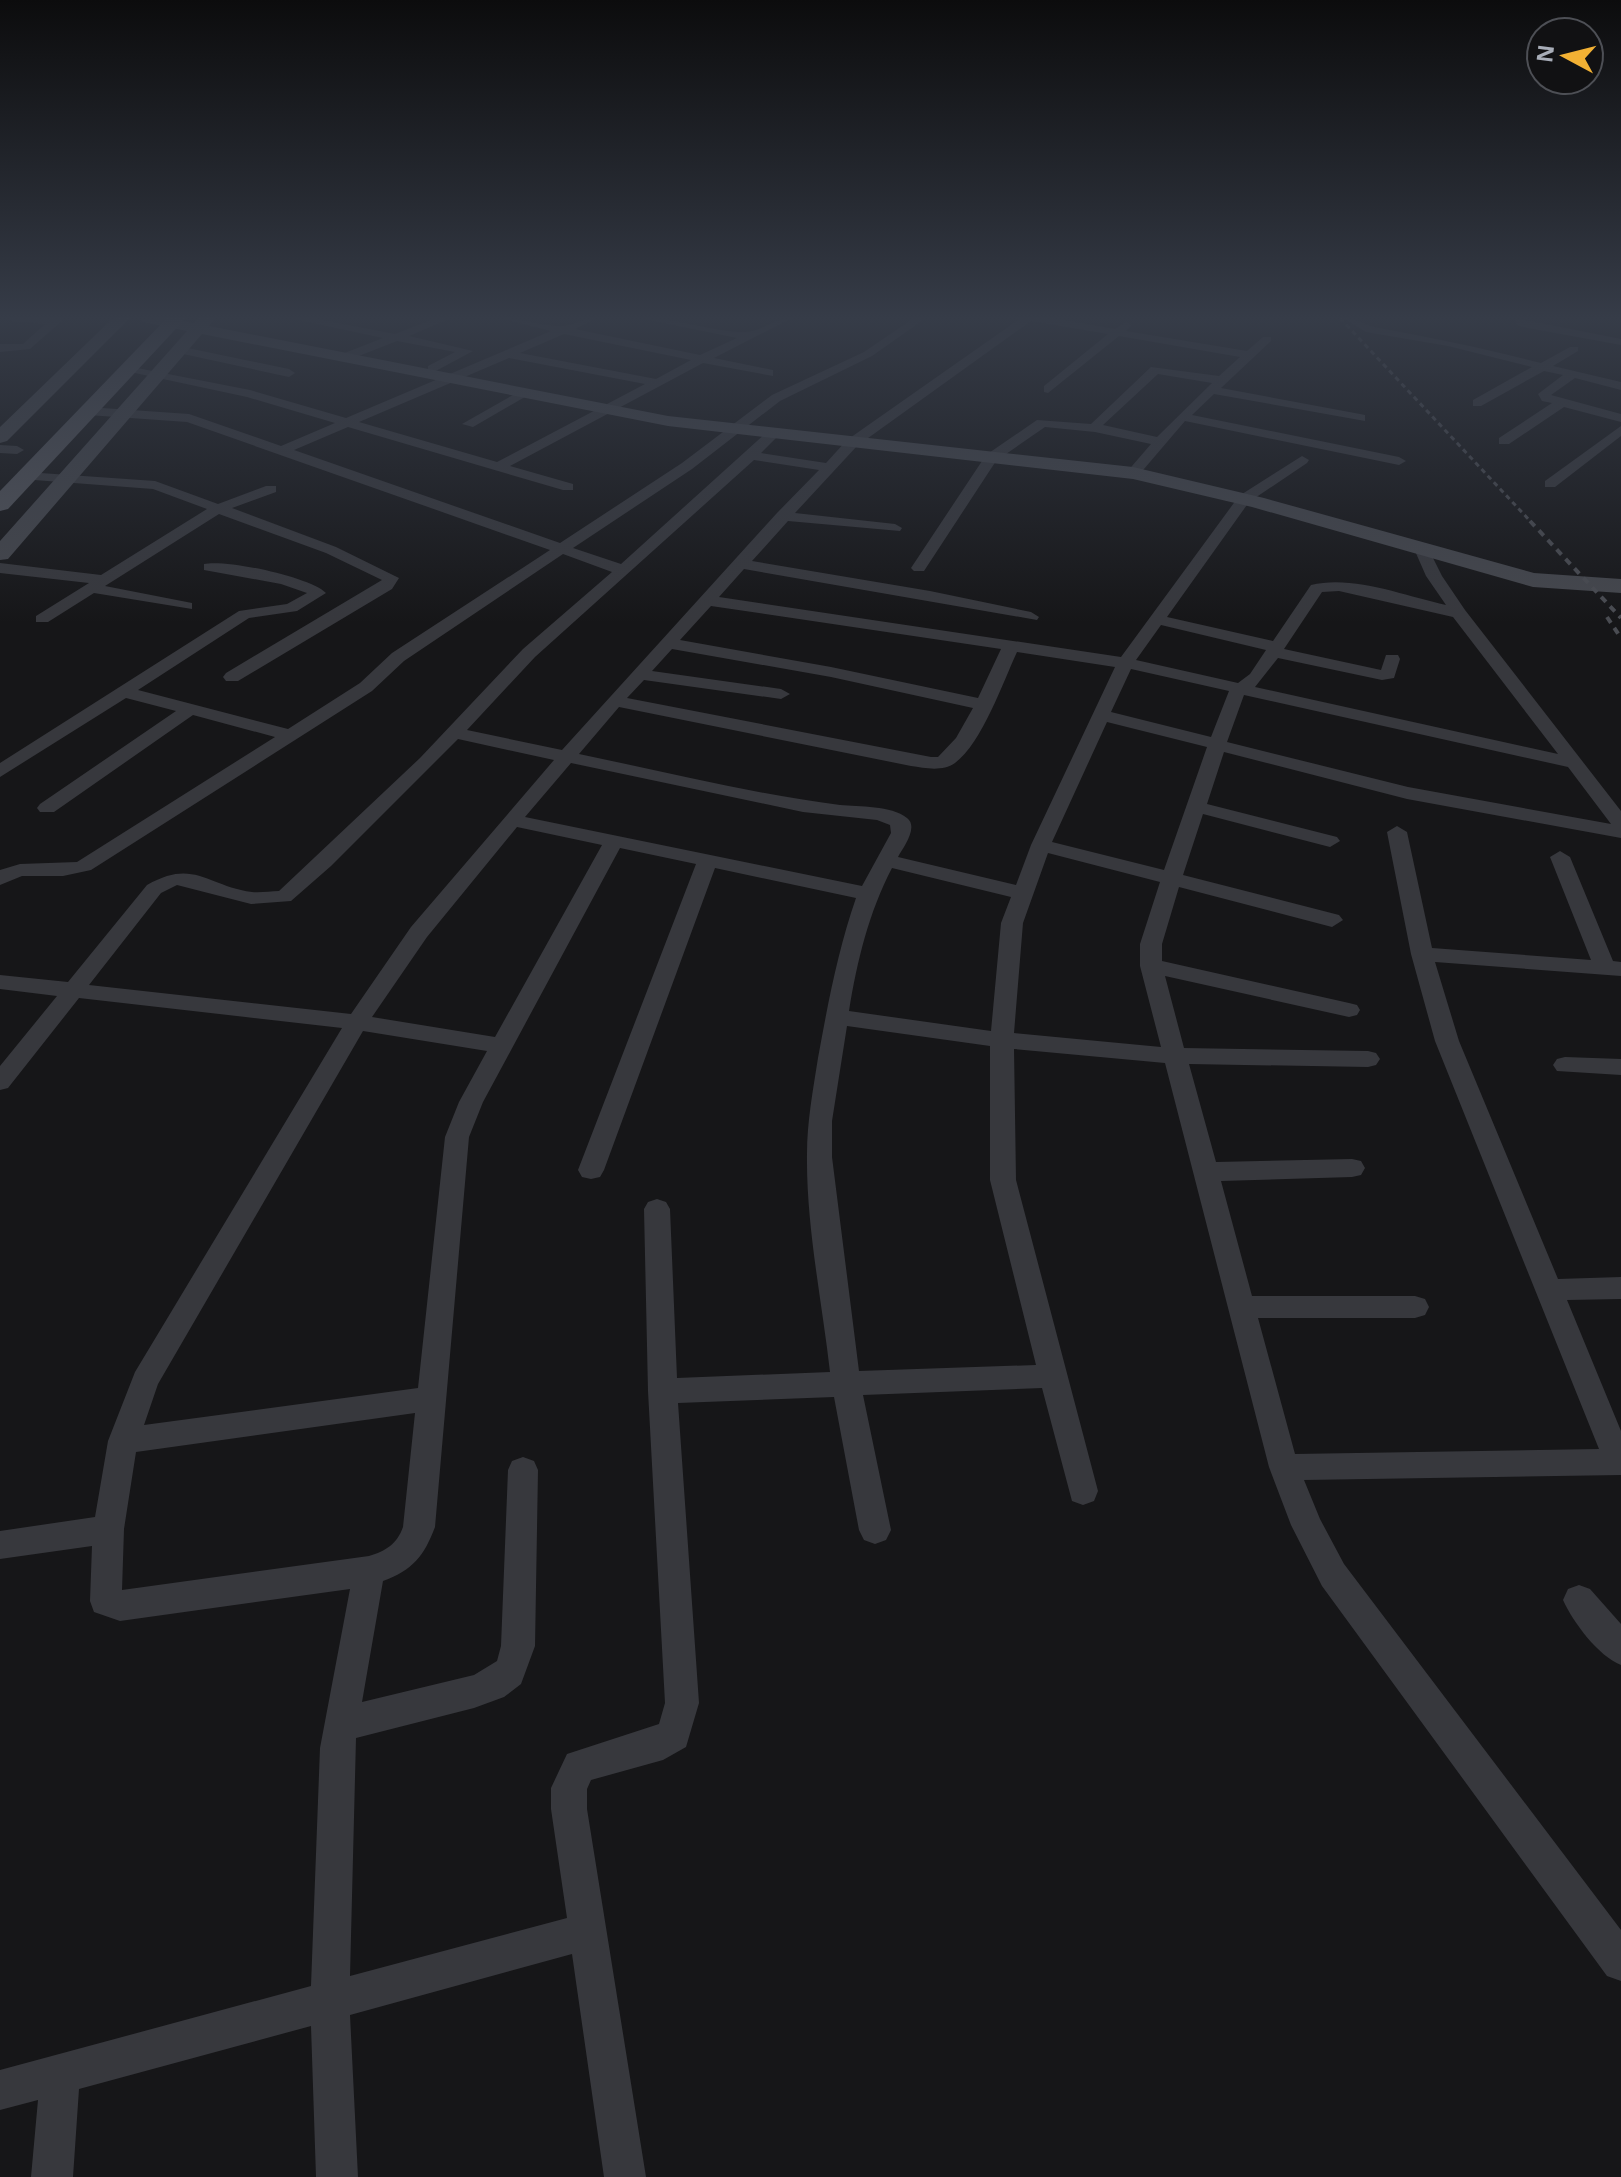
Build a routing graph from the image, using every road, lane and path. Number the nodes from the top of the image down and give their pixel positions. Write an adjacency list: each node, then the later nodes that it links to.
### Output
1 (18, 420): 22 (street)
2 (80, 420): 36 (main road)
3 (121, 420): 37 (street)
4 (194, 420): 27 (street)
5 (343, 420): 16 (street)
6 (357, 420): 16 (street)
7 (476, 420): 17 (street)
8 (591, 420): 32 (street)
9 (666, 420): 19 (street)
10 (749, 420): 19 (street)
11 (886, 420): 25 (street)
12 (1105, 420): 18 (street)
13 (1180, 420): 24 (street)
14 (1195, 420): 31 (street)
15 (1536, 420): 23 (street)
16 (352, 422): 27 (street); 32 (street)
17 (468, 424)
18 (1097, 428): 24 (street); 29 (street)
19 (736, 430): 21 (street); 46 (street)
20 (1621, 430): 38 (street)
21 (772, 435): 25 (street); 28 (street)
22 (0, 437)
23 (1504, 441)
24 (1160, 442): 35 (street)
25 (852, 443): 29 (street); 34 (street)
26 (15, 446): 33 (main road)
27 (285, 449): 46 (street)
28 (749, 455): 34 (street); 53 (street)
29 (991, 458): 35 (street); 52 (street)
30 (1302, 460): 41 (street)
31 (1399, 461)
32 (500, 466): 39 (street)
33 (0, 468)
34 (830, 468): 44 (street)
35 (1133, 473): 41 (street)
36 (26, 476): 37 (street); 42 (main road)
37 (69, 479): 43 (street); 48 (street)
38 (1550, 484)
39 (568, 487)
40 (271, 489): 43 (street)
41 (1244, 499): 47 (street); 61 (street)
42 (0, 504)
43 (217, 509): 54 (street); 68 (street)
44 (782, 516): 45 (street); 49 (street)
45 (895, 528)
46 (559, 550): 53 (street); 77 (street)
47 (1423, 551): 55 (street); 58 (street)
48 (0, 554)
49 (741, 564): 56 (street); 59 (street)
50 (209, 567): 70 (street)
51 (0, 568): 54 (street)
52 (919, 568)
53 (622, 570): 76 (street)
54 (97, 584): 57 (street); 60 (street)
55 (1621, 586)
56 (706, 600): 62 (street); 63 (street)
57 (186, 606)
58 (1459, 613): 64 (street); 80 (street)
59 (1031, 617)
60 (42, 619)
61 (1156, 619): 64 (street); 66 (street)
62 (667, 643): 67 (street); 73 (street)
63 (1010, 648): 66 (street); 73 (street)
64 (1274, 650): 65 (street); 69 (street)
65 (1392, 659)
66 (1125, 663): 69 (street); 75 (street)
67 (640, 674): 71 (street); 72 (street)
68 (232, 677)
69 (1238, 691): 78 (street); 80 (street)
70 (123, 692): 74 (street); 81 (street)
71 (781, 694)
72 (615, 701): 73 (street); 79 (street)
73 (984, 705)
74 (190, 709): 77 (street); 83 (street)
75 (1102, 715): 78 (street); 90 (street)
76 (453, 733): 79 (street); 103 (street)
77 (291, 735): 94 (street)
78 (1215, 744): 82 (street); 87 (street)
79 (566, 757): 84 (street); 93 (street)
80 (1574, 763): 85 (street)
81 (0, 771)
82 (1197, 807): 89 (street); 95 (street)
83 (47, 808)
84 (512, 820): 88 (street); 106 (street)
85 (1621, 824)
86 (1397, 832): 99 (street)
87 (1621, 832)
88 (615, 840): 92 (street); 108 (street)
89 (1330, 841)
90 (1041, 845): 95 (street); 96 (street)
91 (1560, 857): 101 (street)
92 (708, 860): 97 (street); 115 (street)
93 (886, 860): 96 (street); 97 (street)
94 (0, 879)
95 (1173, 879): 98 (street); 100 (street)
96 (1022, 893): 107 (street)
97 (868, 894): 105 (street)
98 (1332, 920)
99 (1422, 954): 101 (street); 119 (street)
100 (1151, 966): 104 (street); 109 (street)
101 (1613, 968)
102 (0, 982): 103 (street)
103 (71, 991): 106 (street); 113 (street)
104 (1349, 1010)
105 (837, 1017): 107 (street); 123 (street)
106 (357, 1022): 108 (street); 126 (street)
107 (1002, 1040): 109 (street); 122 (street)
108 (503, 1046): 125 (street)
109 (1175, 1056): 110 (street); 116 (street)
110 (1368, 1059)
111 (1565, 1065): 112 (street)
112 (1621, 1067)
113 (0, 1082)
114 (1352, 1168): 116 (street)
115 (591, 1170)
116 (1205, 1172): 120 (street)
117 (657, 1209): 124 (street)
118 (1621, 1288): 119 (street)
119 (1550, 1290): 127 (street)
120 (1241, 1307): 121 (street); 128 (street)
121 (1415, 1307)
122 (1054, 1376): 123 (street); 130 (street)
123 (846, 1384): 124 (street); 132 (street)
124 (663, 1391): 138 (street)
125 (431, 1399): 126 (street); 134 (street)
126 (123, 1441): 131 (street)
127 (1620, 1462): 128 (street)
128 (1284, 1467): 139 (street)
129 (523, 1470): 137 (street)
130 (1083, 1491)
131 (108, 1529): 133 (street); 134 (street)
132 (875, 1530)
133 (0, 1545)
134 (369, 1571): 137 (street)
135 (1579, 1600): 136 (street)
136 (1621, 1649)
137 (342, 1724): 140 (street)
138 (588, 1931): 140 (street); 145 (street)
139 (1621, 1962)
140 (330, 2002): 141 (street); 144 (street)
141 (60, 2074): 142 (street); 143 (street)
142 (0, 2090)
143 (52, 2177)
144 (337, 2177)
145 (625, 2177)

